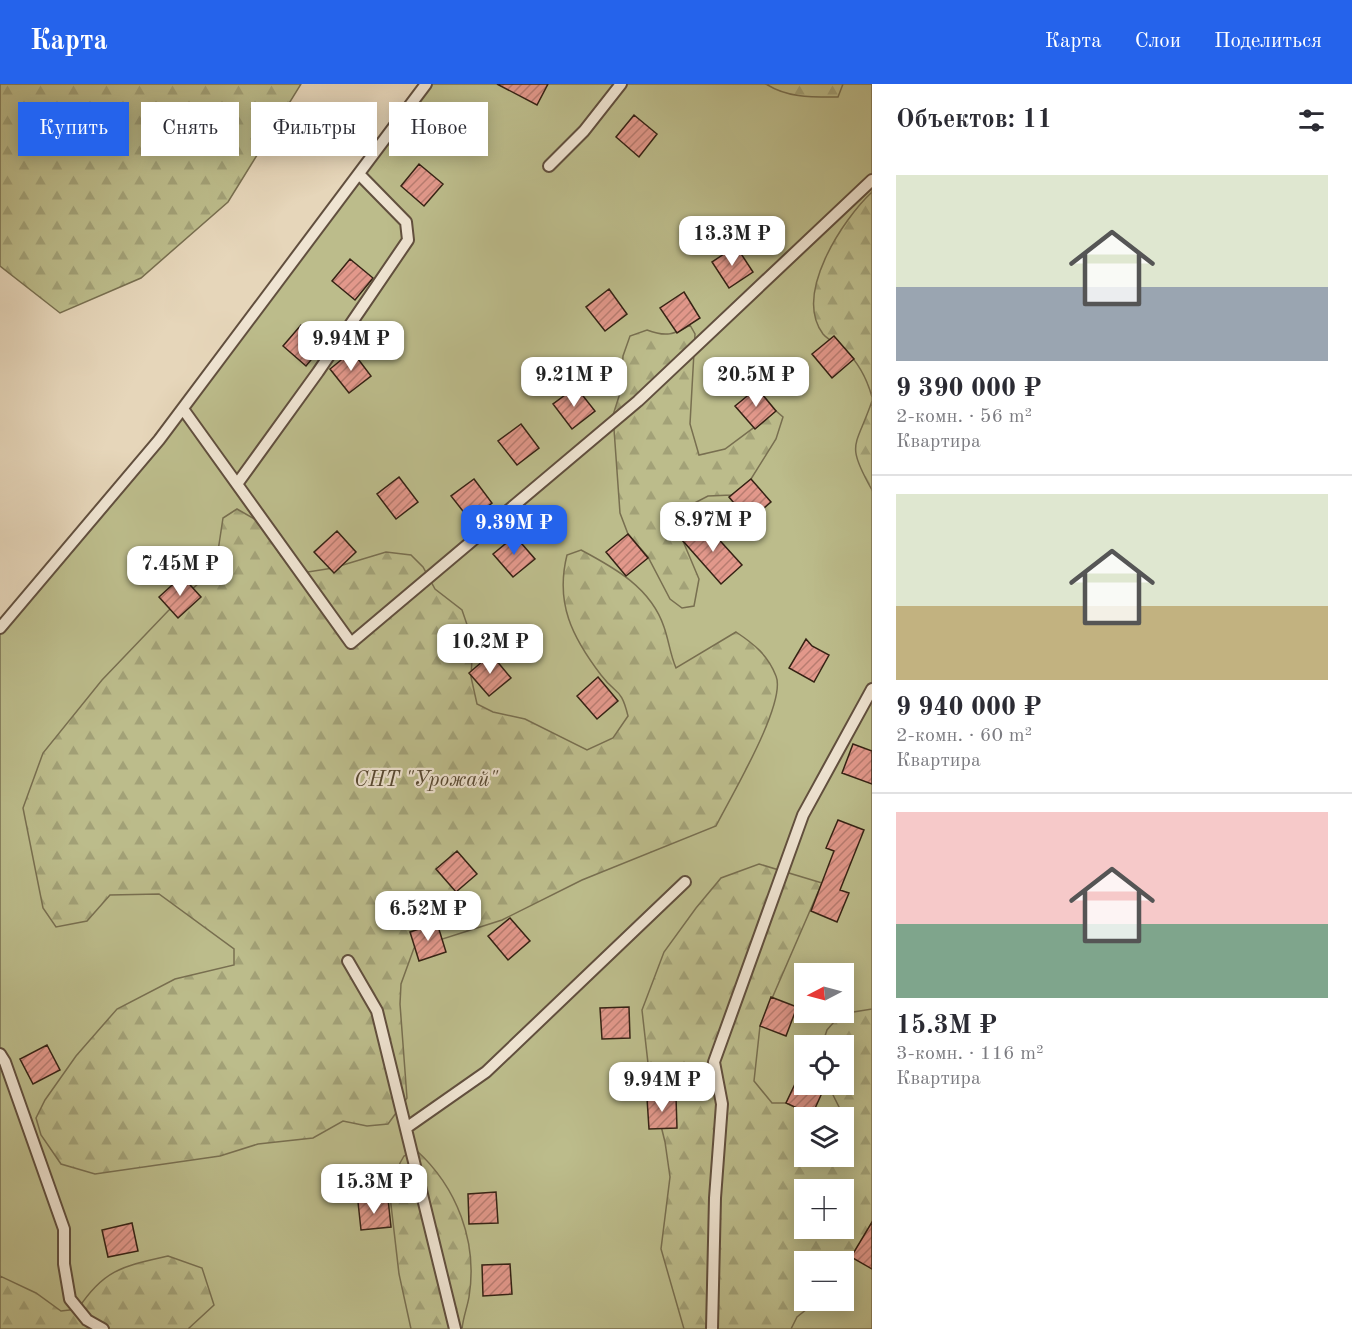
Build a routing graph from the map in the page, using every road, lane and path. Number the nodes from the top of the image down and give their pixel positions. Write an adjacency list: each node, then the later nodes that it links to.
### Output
1 (426, 84): 4 (lane)
2 (621, 84): 3 (lane)
3 (549, 166)
4 (360, 175): 6 (lane); 7 (lane)
5 (872, 180): 7 (lane)
6 (183, 409): 7 (lane); 8 (lane)
7 (237, 484)
8 (0, 628)
9 (872, 688): 16 (lane)
10 (685, 882): 13 (lane)
11 (348, 962): 13 (lane)
12 (0, 1054): 14 (lane)
13 (406, 1128): 15 (lane)
14 (103, 1329)
15 (455, 1329)
16 (712, 1329)

